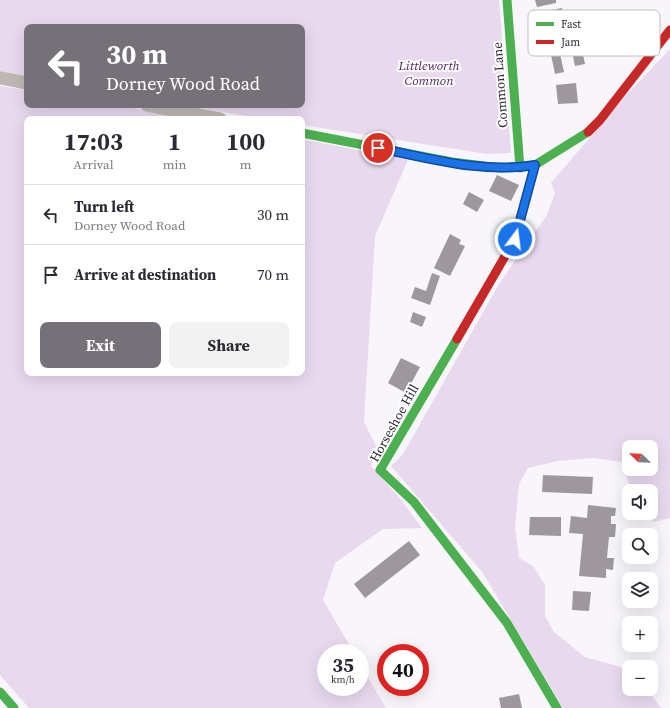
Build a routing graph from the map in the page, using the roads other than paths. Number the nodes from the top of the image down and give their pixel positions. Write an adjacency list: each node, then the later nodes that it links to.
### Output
1 (507, 0): 11 (street, Common Lane)
2 (670, 30): 3 (street)
3 (660, 43)
4 (650, 56): 10 (street)
5 (0, 78): 6 (street)
6 (24, 82)
7 (163, 108): 8 (street)
8 (204, 116)
9 (305, 134): 11 (street)
10 (535, 165): 11 (street); 14 (street, Horseshoe Hill)
11 (520, 168)
12 (0, 692): 13 (street)
13 (14, 708)
14 (557, 708)

